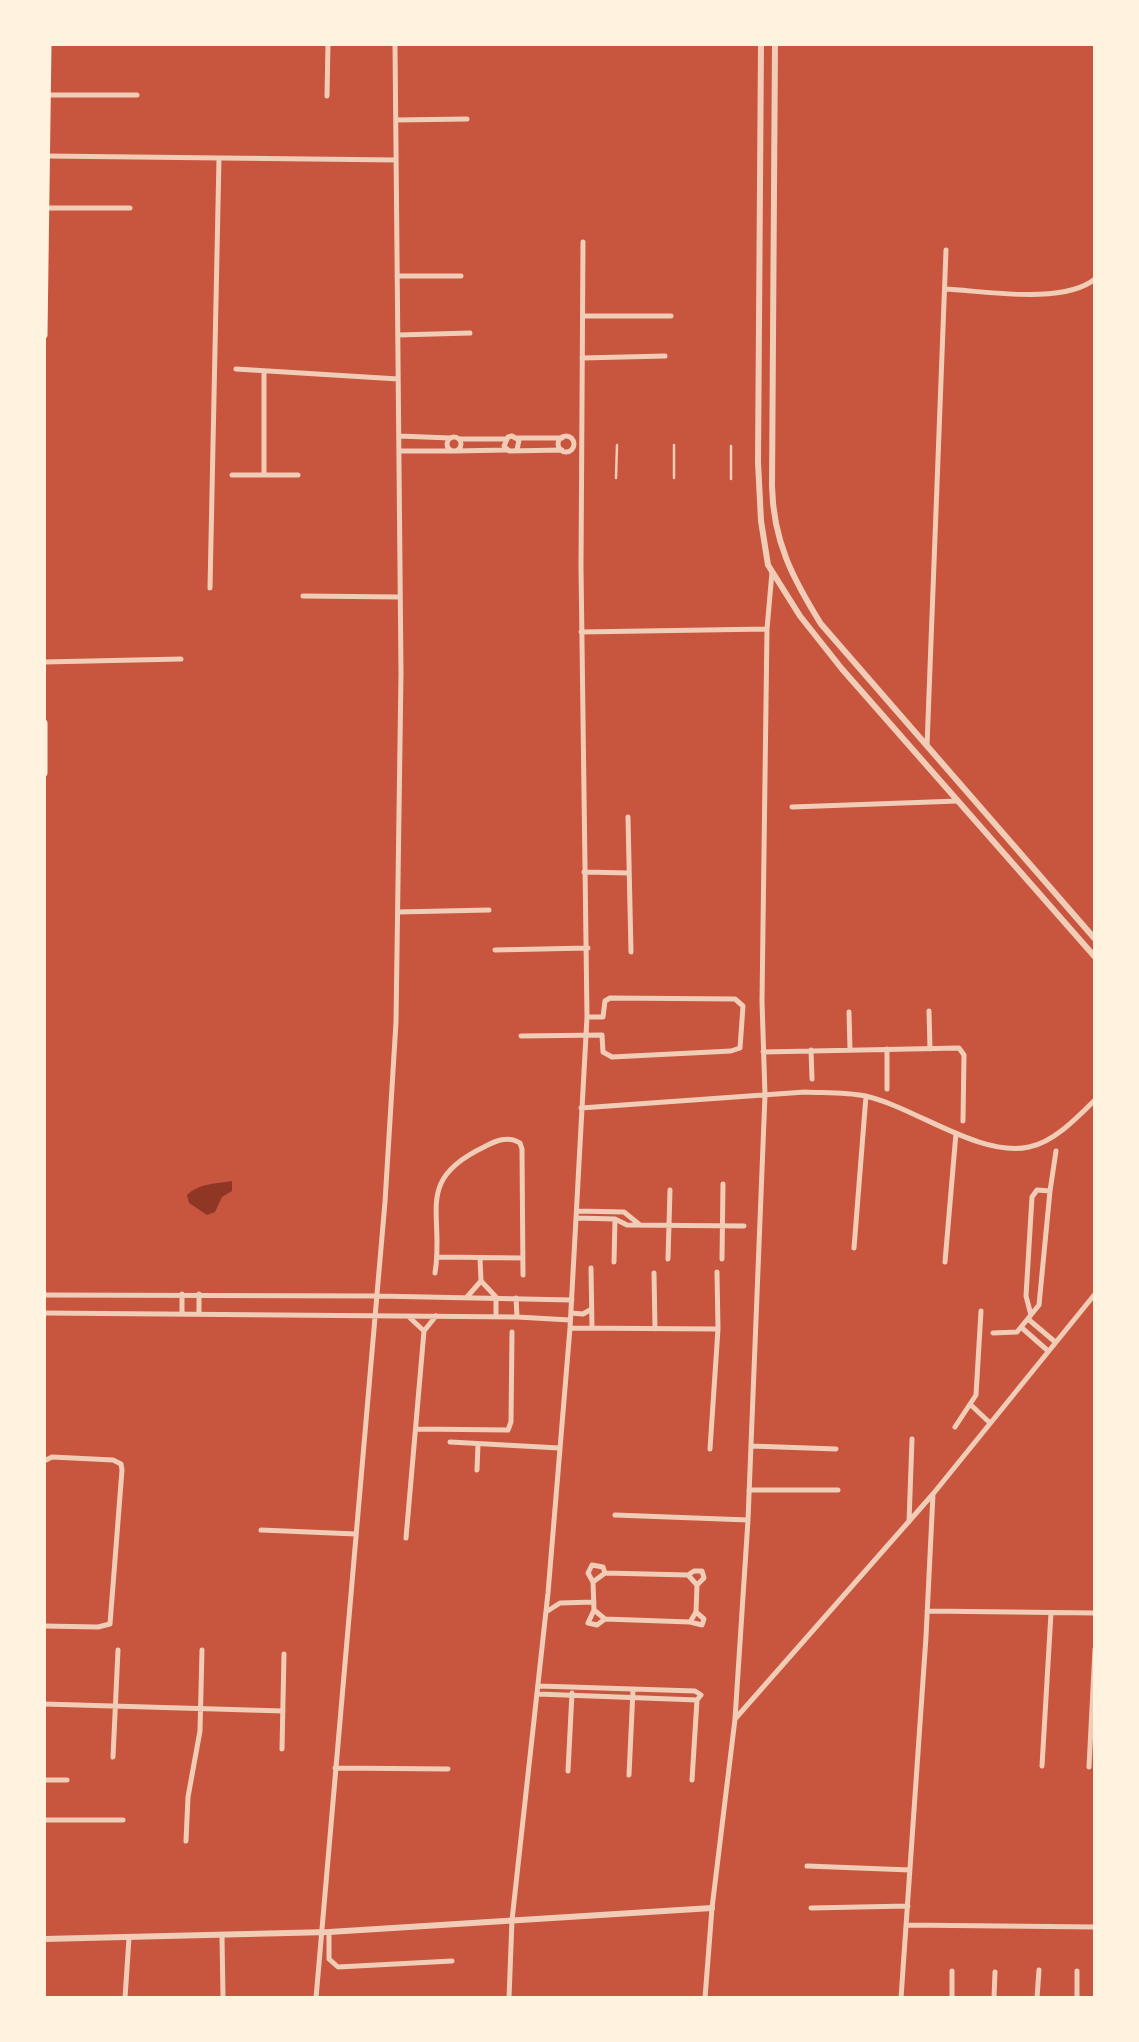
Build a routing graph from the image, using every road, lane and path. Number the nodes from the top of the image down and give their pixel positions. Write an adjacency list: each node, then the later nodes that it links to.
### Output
1 (48, 44): 6 (main road)
2 (328, 44): 8 (street)
3 (395, 44): 10 (street)
4 (761, 44): 25 (street)
5 (775, 44): 26 (street)
6 (48, 95): 7 (street); 11 (main road)
7 (137, 95)
8 (327, 96)
9 (467, 119): 10 (street)
10 (396, 120): 13 (street)
11 (47, 156): 12 (street); 14 (main road)
12 (219, 158): 13 (street); 56 (street)
13 (396, 160): 19 (street)
14 (45, 199): 15 (main road)
15 (46, 208): 16 (street); 28 (main road)
16 (130, 208)
17 (583, 242): 23 (street)
18 (946, 250): 22 (street)
19 (397, 276): 20 (street); 29 (street)
20 (461, 276)
21 (1095, 279): 22 (street)
22 (945, 289): 64 (street)
23 (583, 316): 24 (street); 31 (street)
24 (671, 316)
25 (760, 331): 26 (street); 55 (street)
26 (774, 331): 64 (street)
27 (470, 334): 29 (street)
28 (44, 335)
29 (398, 335): 34 (street)
30 (665, 356): 31 (street)
31 (582, 358): 60 (street)
32 (236, 369): 33 (street)
33 (264, 371): 34 (street); 50 (street)
34 (398, 379): 35 (street)
35 (399, 436): 36 (street); 47 (street)
36 (450, 438): 39 (street); 48 (street)
37 (517, 438): 38 (street); 40 (street); 45 (street)
38 (562, 438): 46 (street); 46 (street)
39 (459, 439): 40 (street); 48 (street)
40 (506, 439): 44 (street)
41 (617, 445): 52 (lane)
42 (674, 445): 53 (lane)
43 (731, 446): 54 (lane)
44 (507, 450): 45 (street); 48 (street)
45 (517, 450): 46 (street)
46 (562, 450)
47 (399, 451): 48 (street); 58 (street)
48 (454, 451)
49 (233, 475): 50 (street)
50 (264, 475): 51 (street)
51 (299, 475)
52 (616, 478)
53 (674, 478)
54 (731, 479)
55 (772, 572): 59 (street); 66 (street)
56 (211, 588)
57 (303, 596): 58 (street)
58 (400, 597): 74 (street)
59 (767, 629): 60 (street); 89 (street)
60 (581, 632): 71 (street)
61 (181, 659): 62 (street)
62 (44, 662)
63 (44, 723): 65 (main road)
64 (927, 746): 68 (street)
65 (44, 773)
66 (958, 801): 67 (street); 70 (street)
67 (792, 807)
68 (989, 816): 70 (street); 75 (street)
69 (628, 817): 72 (street)
70 (979, 825): 79 (street)
71 (584, 872): 72 (street); 76 (street)
72 (629, 873): 78 (street)
73 (489, 910): 74 (street)
74 (398, 912): 127 (street)
75 (1095, 939)
76 (588, 948): 77 (street); 82 (street)
77 (495, 950)
78 (631, 952)
79 (1095, 957)
80 (929, 1011): 86 (street)
81 (849, 1012): 88 (street)
82 (587, 1017): 83 (street); 83 (street)
83 (586, 1035): 84 (street); 95 (street)
84 (521, 1036)
85 (887, 1049): 86 (street); 88 (street); 91 (street)
86 (930, 1049): 96 (street)
87 (811, 1050): 88 (street); 89 (street); 90 (street)
88 (850, 1050)
89 (763, 1052): 92 (street)
90 (812, 1079)
91 (887, 1089)
92 (765, 1095): 93 (street); 95 (street); 161 (street)
93 (866, 1096): 97 (street); 109 (street)
94 (1095, 1100): 97 (street)
95 (581, 1108): 102 (street)
96 (963, 1121)
97 (956, 1133): 116 (street)
98 (1056, 1151): 101 (street)
99 (723, 1184): 107 (street)
100 (670, 1190): 106 (street)
101 (1050, 1191): 143 (street); 143 (street)
102 (577, 1210): 103 (street); 105 (street)
103 (577, 1218): 104 (street); 131 (street)
104 (615, 1219): 105 (street); 115 (street)
105 (640, 1225): 106 (street)
106 (669, 1226): 107 (street); 113 (street)
107 (724, 1226): 108 (street); 114 (street)
108 (744, 1226)
109 (854, 1248)
110 (438, 1257): 111 (street); 112 (street); 119 (street)
111 (480, 1258): 112 (street); 122 (street)
112 (523, 1258): 121 (street)
113 (668, 1259)
114 (722, 1259)
115 (614, 1262)
116 (945, 1262)
117 (591, 1268): 132 (street)
118 (717, 1272): 148 (street)
119 (435, 1273)
120 (654, 1273): 147 (street)
121 (523, 1275)
122 (481, 1281): 128 (street); 129 (street)
123 (182, 1294): 124 (street); 126 (street); 136 (street)
124 (199, 1294): 127 (street); 135 (street)
125 (1095, 1294): 152 (street)
126 (44, 1295)
127 (377, 1296): 128 (street); 137 (street)
128 (467, 1297): 129 (street)
129 (496, 1297): 130 (street); 140 (street)
130 (516, 1298): 131 (street); 141 (street)
131 (572, 1300): 142 (street)
132 (590, 1310): 142 (street); 145 (street)
133 (981, 1311): 154 (street)
134 (44, 1313): 136 (street)
135 (200, 1313): 136 (street); 137 (street)
136 (182, 1314)
137 (376, 1316): 139 (street); 174 (street)
138 (436, 1316): 139 (street); 140 (street); 149 (street)
139 (409, 1317): 149 (street)
140 (496, 1317): 141 (street)
141 (517, 1317): 142 (street)
142 (571, 1317): 144 (street)
143 (1030, 1317): 146 (street); 152 (street)
144 (570, 1328): 145 (street); 162 (street)
145 (592, 1328): 147 (street)
146 (1022, 1328): 151 (street); 153 (street)
147 (654, 1329): 148 (street)
148 (718, 1329): 163 (street)
149 (424, 1331): 157 (street)
150 (512, 1332): 157 (street)
151 (993, 1334)
152 (1054, 1341): 153 (street)
153 (1047, 1350): 155 (street)
154 (972, 1406): 155 (street); 156 (street)
155 (989, 1422): 169 (street)
156 (956, 1427)
157 (416, 1429): 175 (street)
158 (912, 1439): 172 (street)
159 (450, 1442): 160 (street)
160 (478, 1444): 162 (street); 166 (street)
161 (751, 1446): 164 (street); 167 (street)
162 (559, 1448): 180 (street)
163 (710, 1449)
164 (836, 1449)
165 (44, 1461): 190 (street)
166 (477, 1470)
167 (749, 1490): 168 (street); 171 (street)
168 (838, 1490)
169 (933, 1494): 172 (street); 183 (street)
170 (615, 1515): 171 (street)
171 (748, 1520): 206 (street)
172 (909, 1522): 206 (street)
173 (261, 1530): 174 (street)
174 (356, 1534): 211 (street)
175 (406, 1538)
176 (605, 1573): 177 (street); 178 (street); 178 (street)
177 (688, 1575): 179 (street); 179 (street)
178 (593, 1582): 182 (street)
179 (696, 1585): 185 (street)
180 (548, 1593): 181 (street); 184 (street)
181 (560, 1603): 182 (street); 184 (street)
182 (594, 1606): 188 (street); 188 (street)
183 (927, 1611): 186 (street); 222 (street)
184 (546, 1612): 195 (street)
185 (696, 1612): 189 (street); 189 (street)
186 (1051, 1613): 187 (street); 209 (street)
187 (1095, 1613)
188 (605, 1619): 189 (street)
189 (690, 1622)
190 (44, 1626)
191 (1095, 1649): 210 (street)
192 (118, 1650): 203 (street)
193 (202, 1650): 204 (street)
194 (285, 1654): 205 (street)
195 (539, 1686): 196 (street); 198 (street)
196 (573, 1687): 197 (street); 199 (street)
197 (633, 1690): 200 (street); 201 (street)
198 (538, 1694): 199 (street); 226 (street)
199 (572, 1696): 200 (street); 213 (street)
200 (633, 1698): 201 (street); 214 (street)
201 (697, 1700): 217 (street)
202 (44, 1704): 203 (street)
203 (116, 1706): 204 (street); 208 (street)
204 (201, 1709): 205 (street); 220 (street)
205 (283, 1711): 207 (street)
206 (735, 1719): 224 (street)
207 (282, 1749)
208 (113, 1757)
209 (1042, 1766)
210 (1089, 1767)
211 (335, 1768): 212 (street); 230 (street)
212 (448, 1769)
213 (568, 1770)
214 (629, 1775)
215 (44, 1780): 216 (street)
216 (66, 1780)
217 (692, 1780)
218 (44, 1820): 219 (street)
219 (123, 1820)
220 (186, 1841)
221 (807, 1866): 222 (street)
222 (910, 1870): 223 (street)
223 (908, 1906): 225 (street); 227 (street)
224 (712, 1908): 226 (street); 243 (street)
225 (811, 1908)
226 (512, 1920): 229 (street); 242 (street)
227 (906, 1925): 228 (street); 244 (street)
228 (1095, 1927)
229 (329, 1932): 230 (street); 234 (street)
230 (320, 1933): 231 (street); 241 (street)
231 (222, 1936): 232 (street); 239 (street)
232 (129, 1938): 233 (street); 240 (street)
233 (44, 1939)
234 (452, 1961)
235 (1039, 1970): 247 (street)
236 (953, 1971): 245 (street)
237 (1077, 1971): 248 (street)
238 (995, 1972): 246 (street)
239 (223, 1997)
240 (125, 1998)
241 (316, 1998)
242 (509, 1998)
243 (705, 1998)
244 (901, 1998)
245 (952, 1998)
246 (994, 1998)
247 (1037, 1998)
248 (1077, 1998)

